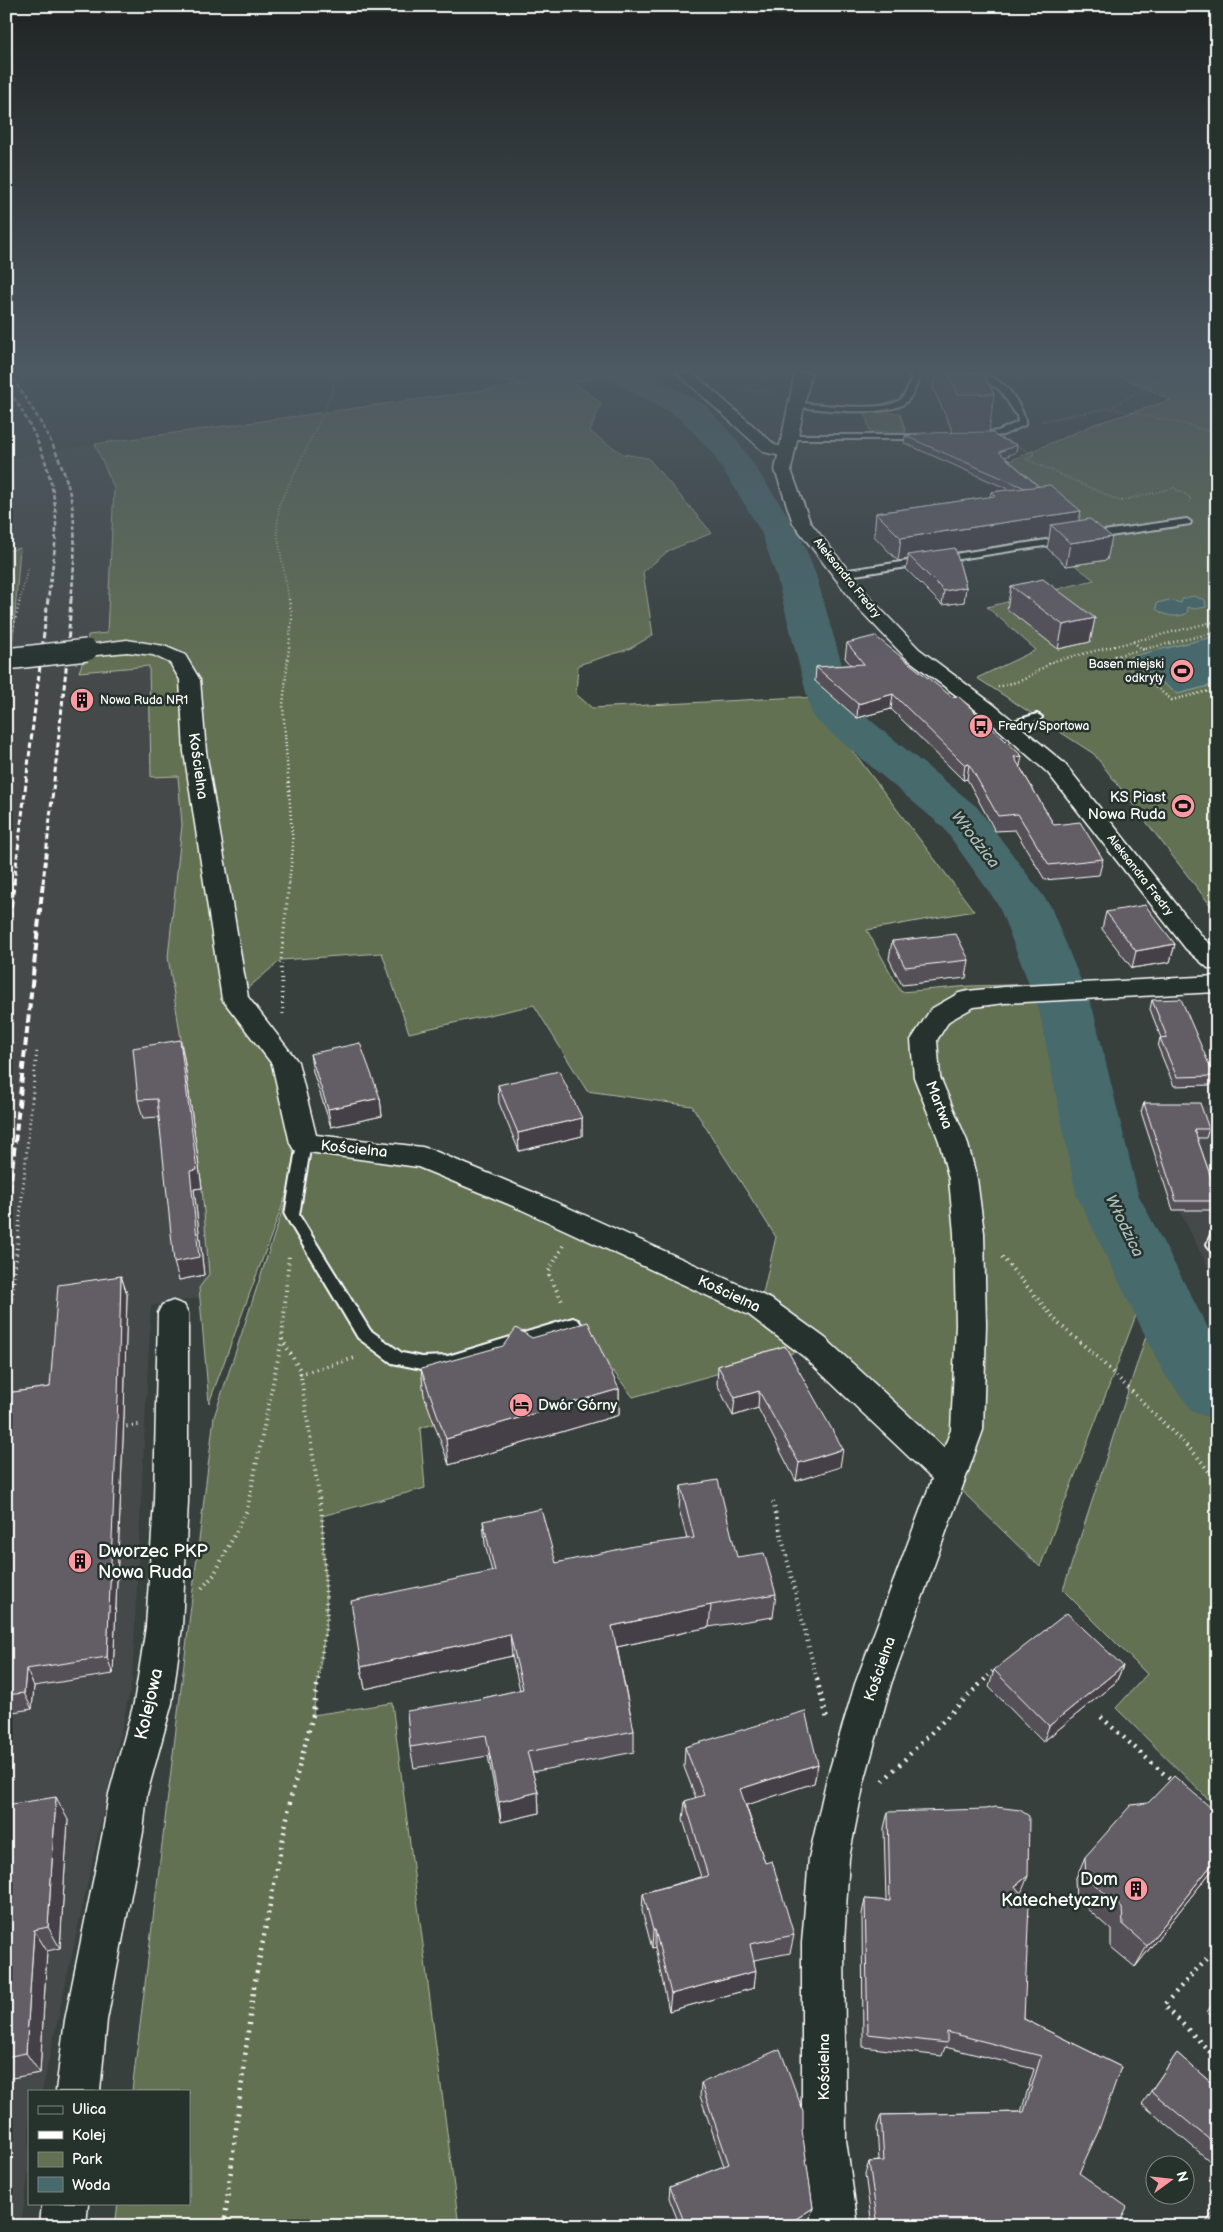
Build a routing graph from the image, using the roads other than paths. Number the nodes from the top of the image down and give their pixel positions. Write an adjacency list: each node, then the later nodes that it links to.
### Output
1 (786, 477): 3 (street, Aleksandra Fredry)
2 (1187, 522): 3 (lane)
3 (842, 574): 6 (street, Aleksandra Fredry)
4 (6, 658): 9 (street, Kościelna, bridge)
5 (1037, 717): 6 (lane)
6 (1008, 726): 7 (street, Aleksandra Fredry)
7 (1217, 962)
8 (1217, 984): 14 (street, Martwa)
9 (304, 1143): 13 (lane); 14 (street, Kościelna)
10 (1217, 1236): 11 (lane)
11 (1217, 1249)
12 (173, 1313): 15 (street, Kolejowa)
13 (573, 1324)
14 (951, 1476): 18 (street, Kościelna)
15 (78, 2090)
16 (66, 2204): 17 (street)
17 (63, 2226)
18 (834, 2226)

